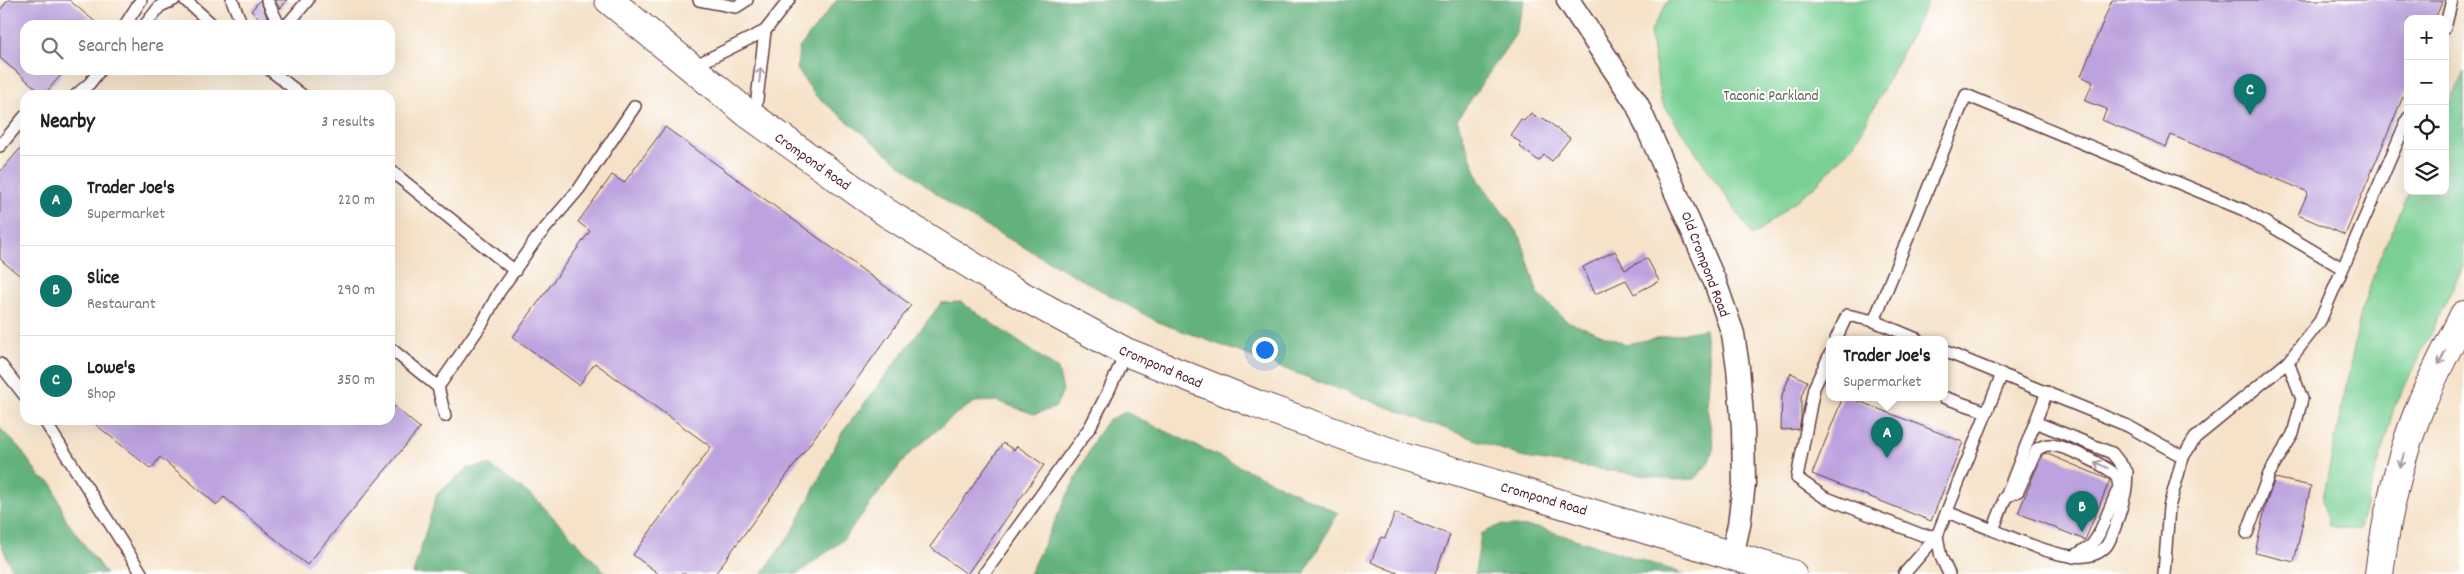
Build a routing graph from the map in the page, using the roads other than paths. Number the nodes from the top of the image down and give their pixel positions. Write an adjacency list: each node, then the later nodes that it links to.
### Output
1 (141, 0): 14 (lane)
2 (174, 0): 15 (lane)
3 (185, 0): 16 (lane)
4 (232, 0): 17 (lane)
5 (267, 0): 18 (lane)
6 (308, 0): 19 (lane)
7 (609, 0): 21 (highway, Crompond Road)
8 (699, 0): 9 (lane)
9 (747, 0)
10 (789, 0): 20 (lane)
11 (1568, 0): 59 (street, Old Crompond Road)
12 (2452, 0): 13 (lane)
13 (2448, 15)
14 (128, 20)
15 (149, 20)
16 (207, 20)
17 (240, 20)
18 (277, 20)
19 (291, 20)
20 (764, 31): 21 (lane); 27 (lane, one-way to 20)
21 (690, 68): 27 (highway, Crompond Road)
22 (95, 75): 24 (lane)
23 (276, 75): 25 (lane)
24 (82, 90)
25 (296, 90)
26 (635, 106): 33 (lane)
27 (755, 119): 39 (highway, Crompond Road)
28 (20, 122): 30 (lane)
29 (2404, 127): 32 (lane)
30 (0, 146)
31 (395, 174): 33 (lane)
32 (2342, 268): 35 (lane); 42 (lane)
33 (515, 271): 45 (lane)
34 (2464, 315): 67 (highway, one-way to 67)
35 (1874, 321): 36 (lane); 37 (lane)
36 (1837, 336)
37 (1910, 336)
38 (395, 352): 45 (lane)
39 (1126, 352): 59 (highway, Crompond Road); 62 (lane)
40 (1948, 352): 44 (lane)
41 (1826, 362): 58 (lane)
42 (2288, 362): 53 (lane); 57 (lane)
43 (0, 364): 46 (lane)
44 (2002, 374): 47 (lane); 49 (lane)
45 (438, 387): 50 (lane)
46 (20, 390)
47 (2047, 392): 51 (lane); 53 (lane)
48 (1948, 399): 49 (lane)
49 (1987, 412): 55 (lane)
50 (445, 416)
51 (2035, 422): 54 (lane); 60 (lane)
52 (47, 425): 61 (lane)
53 (2183, 457): 66 (lane)
54 (2004, 498): 56 (lane); 60 (lane, one-way to 54)
55 (1947, 512): 56 (lane); 58 (lane)
56 (1993, 530): 60 (lane)
57 (2247, 533)
58 (1938, 536): 64 (lane); 65 (lane)
59 (1732, 556): 63 (highway, Crompond Road)
60 (2072, 558)
61 (142, 574)
62 (984, 574)
63 (1792, 574)
64 (1904, 574)
65 (1949, 574)
66 (2164, 574)
67 (2379, 574)

